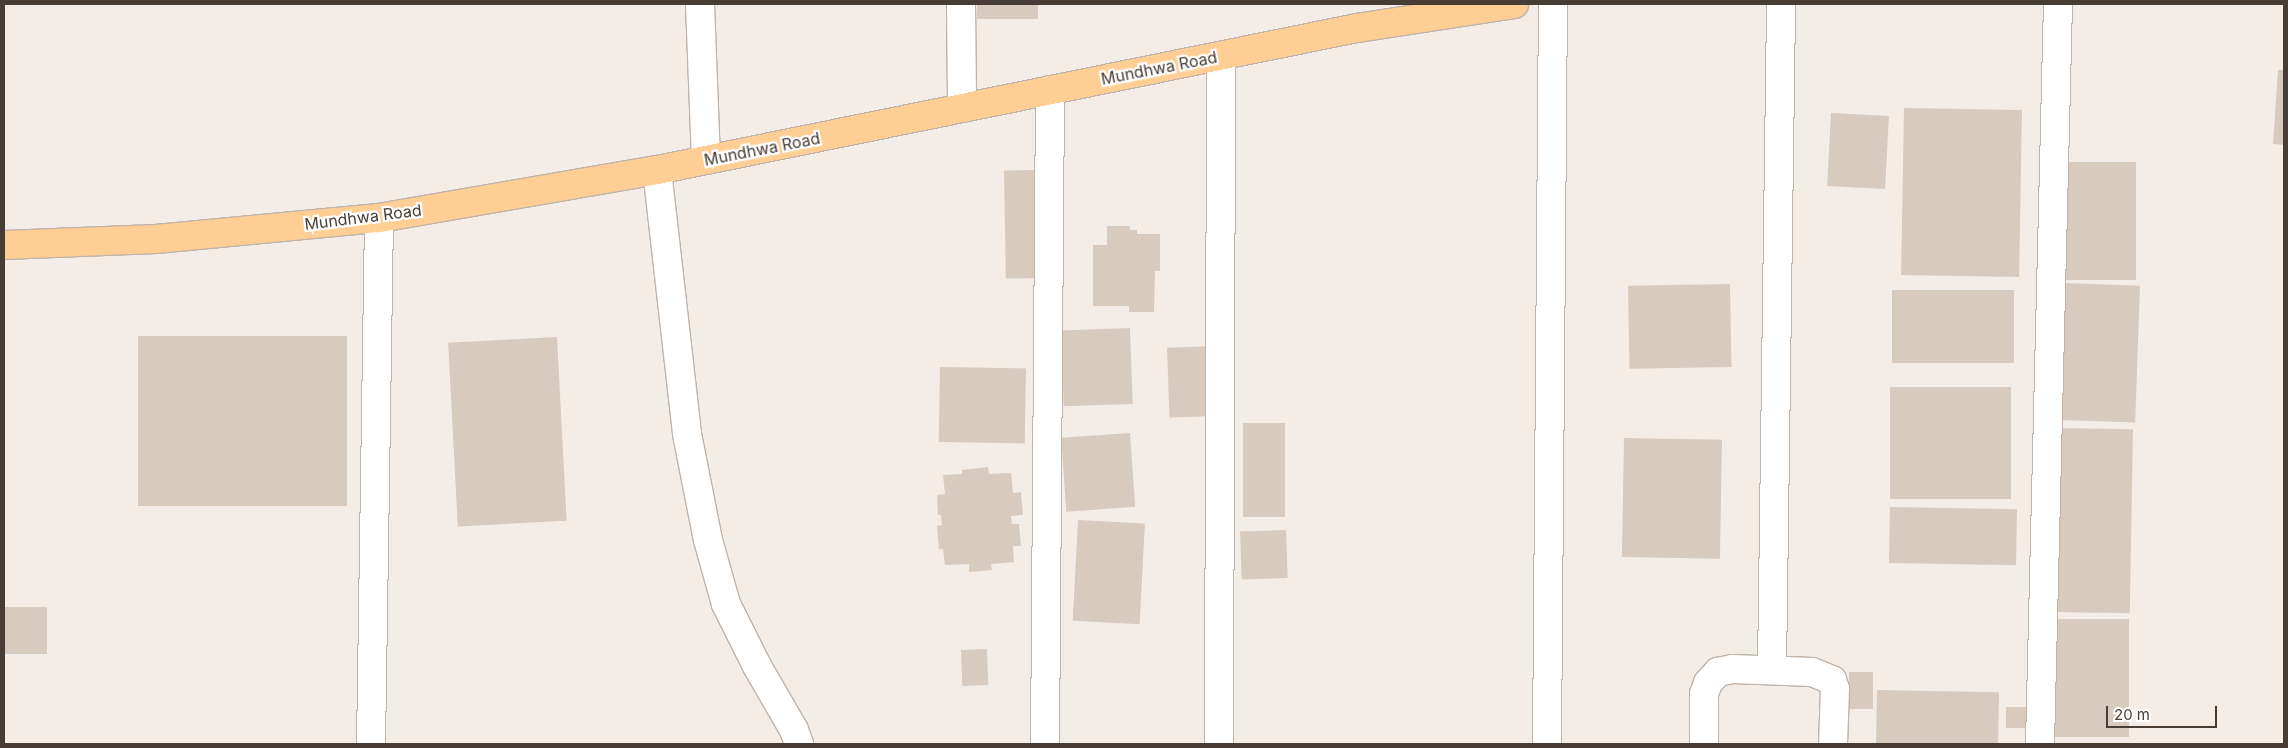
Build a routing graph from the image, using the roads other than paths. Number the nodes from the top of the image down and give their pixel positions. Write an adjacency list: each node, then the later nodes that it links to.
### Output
1 (700, 4): 11 (street)
2 (961, 4): 10 (street)
3 (1514, 4): 7 (main road, Mundhwa Road)
4 (1553, 4): 20 (street)
5 (1781, 4): 15 (street)
6 (2058, 4): 23 (street)
7 (1394, 13): 8 (main road, Mundhwa Road)
8 (1221, 56): 9 (main road, Mundhwa Road); 19 (street)
9 (1050, 90): 10 (main road, Mundhwa Road); 18 (street)
10 (962, 108): 11 (main road, Mundhwa Road)
11 (706, 160): 12 (main road, Mundhwa Road)
12 (658, 170): 13 (main road, Mundhwa Road); 17 (street)
13 (379, 218): 14 (main road, Mundhwa Road); 16 (street)
14 (4, 245)
15 (1772, 669): 21 (street); 22 (street)
16 (371, 744)
17 (799, 744)
18 (1045, 744)
19 (1219, 744)
20 (1547, 744)
21 (1704, 744)
22 (1833, 744)
23 (2040, 744)

